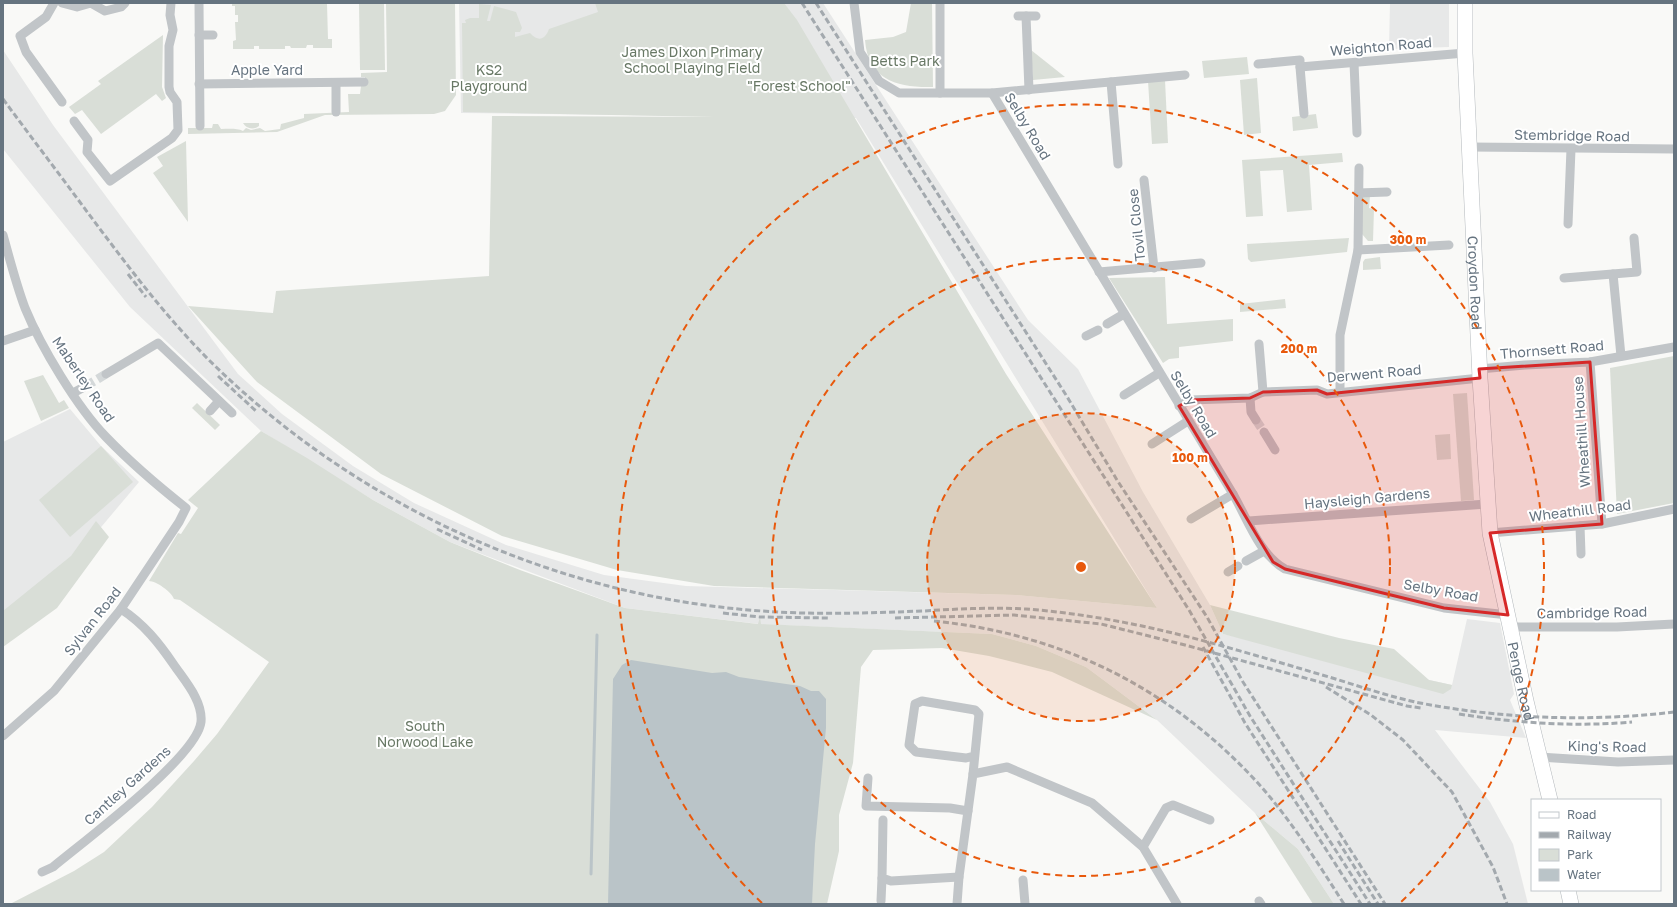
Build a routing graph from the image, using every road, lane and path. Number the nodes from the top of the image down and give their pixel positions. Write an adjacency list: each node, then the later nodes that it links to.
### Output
1 (54, 3): 25 (street)
2 (62, 3): 3 (street)
3 (91, 3): 4 (street)
4 (125, 3)
5 (171, 3): 28 (street)
6 (199, 3): 11 (street)
7 (854, 3): 23 (street)
8 (940, 3): 23 (street)
9 (1465, 3): 13 (main road, Croydon Road)
10 (1036, 16): 22 (street)
11 (199, 35): 12 (street); 21 (street)
12 (213, 35)
13 (1465, 53): 14 (street, Weighton Road); 31 (main road, Croydon Road)
14 (1354, 63): 16 (street, Weighton Road); 30 (street)
15 (1258, 64): 16 (street, Weighton Road)
16 (1300, 67): 27 (street)
17 (1185, 75): 19 (street)
18 (364, 82): 20 (street, Apple Yard)
19 (1111, 82): 22 (street); 34 (street)
20 (336, 83): 21 (street, Apple Yard); 26 (street)
21 (199, 84): 29 (street)
22 (1029, 90): 24 (street)
23 (940, 93): 24 (street)
24 (992, 93): 46 (street, Selby Road)
25 (62, 102)
26 (336, 112)
27 (1304, 114)
28 (74, 121)
29 (200, 126)
30 (1357, 133)
31 (1470, 147): 32 (street, Stembridge Road); 60 (main road, Croydon Road)
32 (1571, 149): 33 (street, Stembridge Road); 39 (street)
33 (1674, 149)
34 (1118, 164)
35 (1358, 168): 38 (street)
36 (1144, 180): 45 (street, Tovil Close)
37 (1387, 192): 38 (street)
38 (1358, 193): 43 (street)
39 (1568, 224)
40 (3, 236): 51 (street, Maberley Road)
41 (1634, 238): 47 (street)
42 (1449, 246): 43 (street)
43 (1358, 250): 63 (street)
44 (1201, 263): 45 (street, Tovil Close)
45 (1154, 268): 46 (street, Tovil Close)
46 (1099, 272): 49 (street, Selby Road)
47 (1613, 274): 48 (street); 57 (street)
48 (1564, 278)
49 (1124, 314): 50 (street); 59 (street, Selby Road)
50 (1107, 324)
51 (35, 330): 54 (street); 65 (street, Maberley Road)
52 (1098, 330): 53 (street)
53 (1086, 336)
54 (3, 341)
55 (1259, 344): 64 (street)
56 (1674, 347): 57 (street, Thornsett Road)
57 (1621, 356): 58 (street, Thornsett Road)
58 (1590, 362): 60 (street, Thornsett Road); 83 (street, Wheathill House)
59 (1159, 373): 66 (street); 69 (street, Selby Road)
60 (1479, 373): 63 (street, Derwent Road); 78 (main road, Croydon Road)
61 (106, 374): 68 (street)
62 (86, 386): 65 (street)
63 (1340, 391): 64 (street, Derwent Road)
64 (1263, 392): 67 (street, Derwent Road)
65 (73, 393): 79 (street, Maberley Road)
66 (1124, 394)
67 (1250, 398): 69 (street, Derwent Road); 72 (street)
68 (219, 401): 70 (street); 71 (street)
69 (1179, 406): 73 (street, Selby Road)
70 (210, 411)
71 (232, 413)
72 (1256, 420)
73 (1188, 421): 75 (street); 77 (street, Selby Road)
74 (1264, 432): 76 (street)
75 (1152, 444)
76 (1275, 450)
77 (1233, 494): 81 (street); 82 (street, Selby Road)
78 (1487, 504): 82 (street, Haysleigh Gardens); 85 (main road, Croydon Road)
79 (186, 508): 90 (street, Sylvan Road)
80 (1674, 509): 83 (street, Wheathill Road)
81 (1191, 519)
82 (1248, 521): 86 (street, Selby Road)
83 (1602, 524): 84 (street, Wheathill Road)
84 (1580, 526): 85 (street, Wheathill Road); 87 (street)
85 (1490, 533): 88 (main road, Croydon Road)
86 (1264, 551): 89 (street); 91 (street, Selby Road)
87 (1581, 554)
88 (1495, 562): 91 (main road, Penge Road)
89 (1228, 572)
90 (121, 609): 93 (street, Sylvan Road); 104 (street, Cantley Gardens)
91 (1509, 621): 92 (street, Cambridge Road); 95 (main road, Penge Road)
92 (1674, 624)
93 (3, 736)
94 (974, 756): 94 (street); 97 (street)
95 (1539, 757): 96 (street, King's Road); 99 (main road, Penge Road)
96 (1674, 760)
97 (973, 774): 100 (street); 103 (street)
98 (868, 778): 100 (street)
99 (1550, 799)
100 (968, 811): 105 (street)
101 (883, 820): 106 (street)
102 (1210, 820): 103 (street)
103 (1143, 847): 112 (street)
104 (42, 872)
105 (959, 877): 106 (street); 110 (street)
106 (882, 878): 109 (street)
107 (1023, 880): 111 (street)
108 (1568, 891): 113 (main road)
109 (880, 901)
110 (957, 904)
111 (1025, 904)
112 (1177, 904)
113 (1571, 904)

